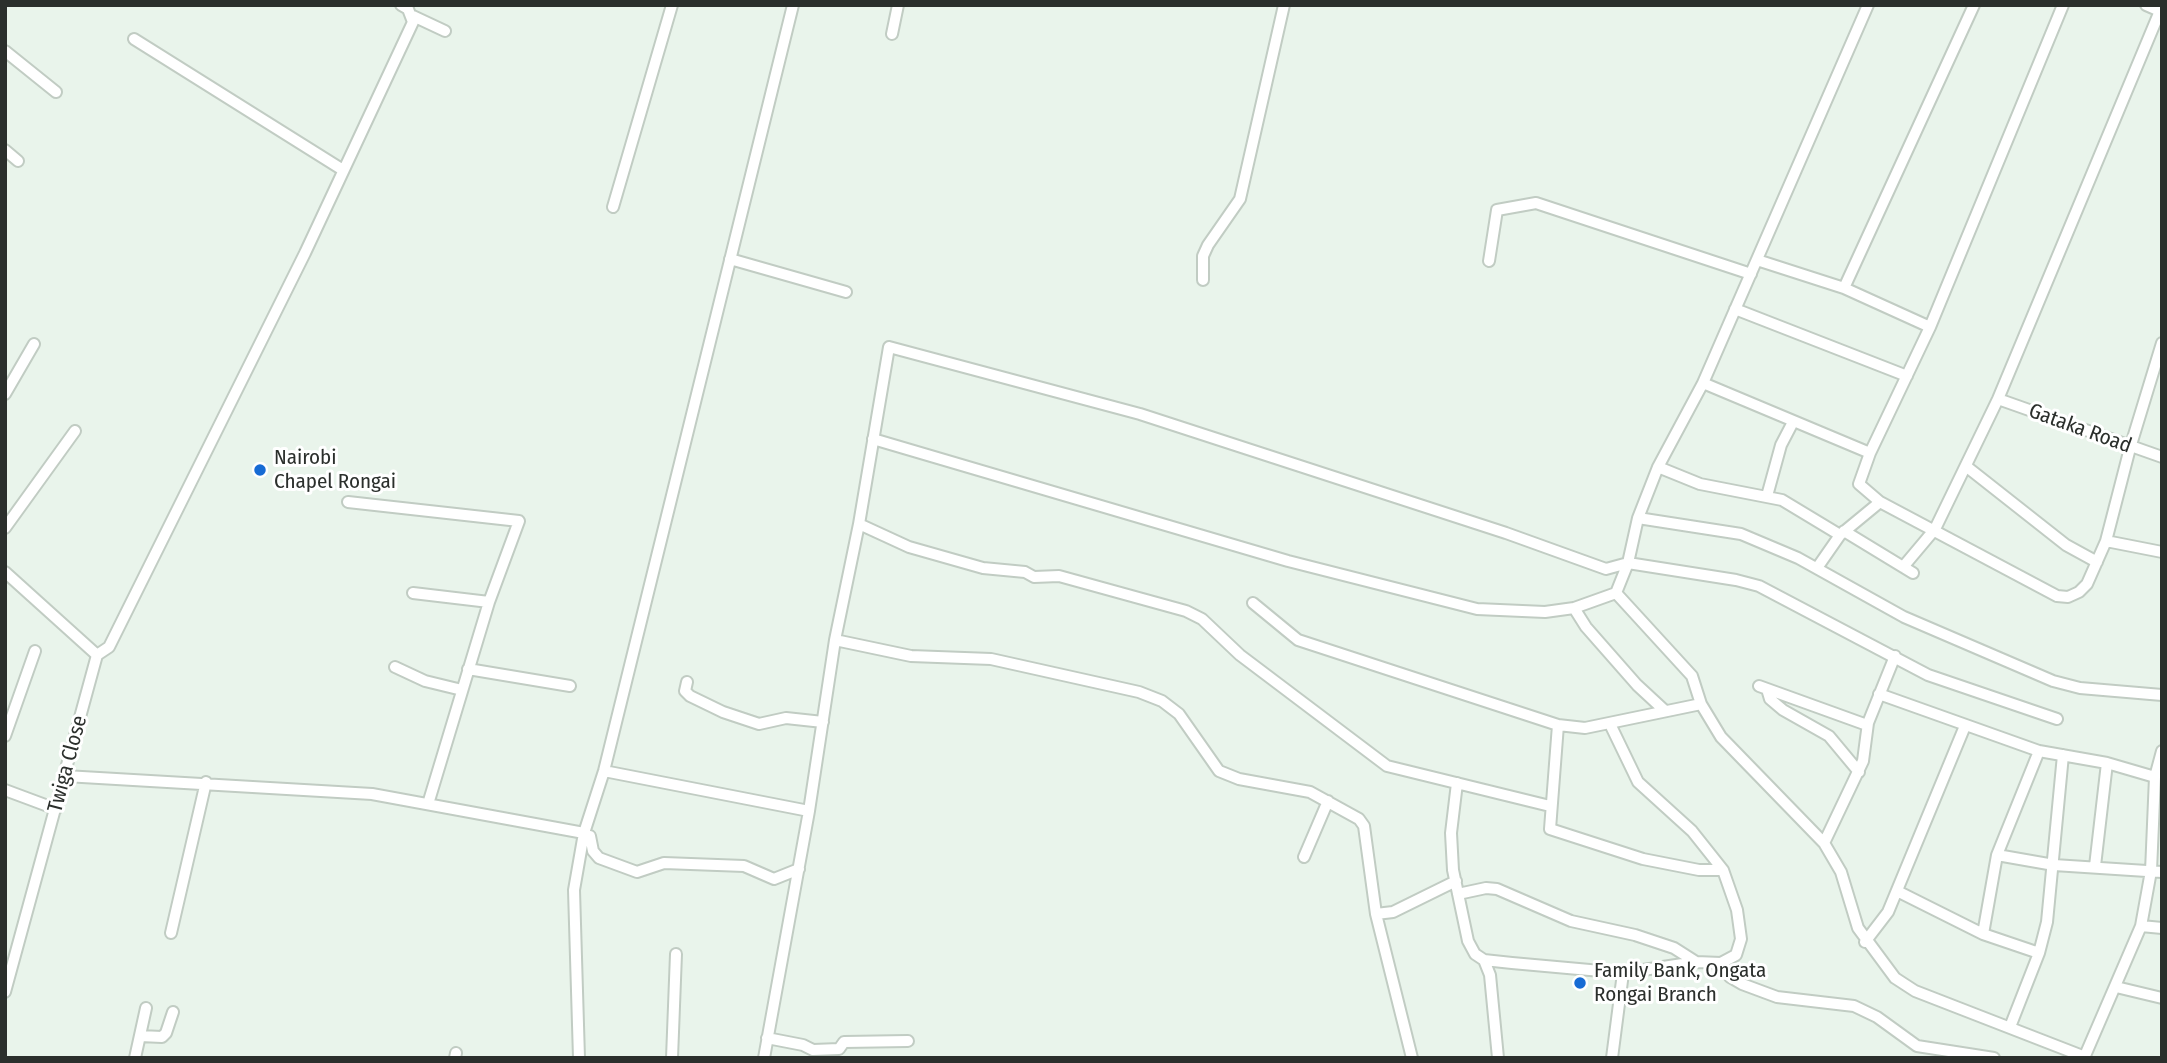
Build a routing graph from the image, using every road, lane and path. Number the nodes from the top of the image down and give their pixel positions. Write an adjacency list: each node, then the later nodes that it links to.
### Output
1 (401, 5): 11 (street)
2 (673, 5): 20 (street)
3 (793, 5): 21 (street)
4 (898, 5): 13 (street)
5 (1284, 5): 25 (street)
6 (1868, 5): 22 (street)
7 (1974, 5): 26 (street)
8 (2063, 5): 29 (street)
9 (2146, 5): 10 (street)
10 (2161, 11): 36 (street)
11 (413, 16): 12 (street); 19 (street)
12 (445, 31)
13 (892, 34)
14 (134, 39): 19 (street)
15 (5, 51): 16 (street)
16 (57, 92)
17 (5, 150): 18 (street)
18 (19, 161)
19 (343, 170): 66 (street)
20 (613, 207)
21 (730, 259): 27 (street); 88 (street)
22 (1757, 260): 24 (street); 26 (street)
23 (1489, 261): 24 (street)
24 (1751, 274): 28 (street)
25 (1203, 280)
26 (1844, 288): 29 (street)
27 (846, 292)
28 (1735, 309): 33 (street); 34 (street)
29 (1930, 327): 33 (street)
30 (2162, 343): 32 (street)
31 (34, 344): 35 (street)
32 (2158, 369): 40 (street)
33 (1907, 376): 41 (street)
34 (1703, 383): 37 (street); 43 (street)
35 (5, 394)
36 (1998, 399): 40 (street, Gataka Road); 44 (street)
37 (1793, 422): 41 (street); 45 (street)
38 (75, 431): 50 (street)
39 (873, 439): 49 (street); 56 (street); 63 (street)
40 (2130, 448): 42 (street, Gataka Road); 53 (street)
41 (1870, 453): 47 (street)
42 (2162, 457)
43 (1658, 467): 45 (street); 48 (street)
44 (1967, 467): 51 (street); 55 (street)
45 (1767, 496): 52 (street)
46 (348, 502): 61 (street)
47 (1880, 502): 51 (street); 52 (street)
48 (1638, 518): 56 (street); 57 (street)
49 (859, 524): 64 (street); 93 (street)
50 (5, 528)
51 (1935, 529): 52 (street); 55 (street)
52 (1842, 533): 57 (street)
53 (2106, 541): 54 (street); 55 (street)
54 (2162, 552)
55 (2097, 562)
56 (1629, 563): 60 (street); 67 (street)
57 (1817, 568): 74 (street)
58 (5, 572): 66 (street)
59 (414, 593): 61 (street)
60 (1616, 593): 63 (street); 75 (street)
61 (489, 601): 69 (street)
62 (1253, 603): 80 (street)
63 (1574, 608): 76 (street)
64 (835, 640): 78 (street); 95 (street)
65 (35, 651): 83 (street)
66 (97, 655): 90 (street, Twiga Close)
67 (1895, 656): 73 (street); 77 (street)
68 (395, 667): 72 (street)
69 (468, 669): 71 (street); 72 (street)
70 (687, 682): 78 (street)
71 (570, 686)
72 (462, 690): 96 (street)
73 (1878, 694): 81 (street); 82 (street)
74 (2162, 695)
75 (1701, 704): 76 (street); 102 (street)
76 (1664, 710): 79 (street)
77 (2057, 719)
78 (823, 722): 99 (street)
79 (1610, 724): 80 (street); 108 (street)
80 (1558, 725): 97 (street)
81 (1867, 725): 89 (street); 89 (street)
82 (1965, 726): 84 (street); 111 (street)
83 (5, 736)
84 (2039, 751): 86 (street); 103 (street)
85 (2162, 751): 91 (street)
86 (2063, 755): 87 (street); 105 (street)
87 (2107, 763): 91 (street); 106 (street)
88 (604, 771): 99 (street); 101 (street)
89 (1859, 772): 102 (street)
90 (65, 776): 92 (street); 98 (street, Twiga Close)
91 (2155, 777): 100 (street)
92 (206, 782): 96 (street); 116 (street)
93 (1457, 783): 97 (street); 110 (street)
94 (5, 790): 98 (street)
95 (1328, 801): 104 (street); 113 (street)
96 (428, 804): 101 (street)
97 (1550, 806): 108 (street)
98 (56, 809): 126 (street, Twiga Close)
99 (809, 811): 107 (street)
100 (2159, 816): 109 (street)
101 (587, 834): 107 (street); 136 (street)
102 (1824, 843): 118 (street)
103 (1997, 855): 105 (street); 117 (street)
104 (1304, 857)
105 (2054, 865): 106 (street); 119 (street)
106 (2095, 866): 109 (street)
107 (799, 869): 132 (street)
108 (1723, 870): 123 (street)
109 (2157, 871): 114 (street)
110 (1456, 881): 112 (street); 113 (street)
111 (1897, 891): 117 (street); 118 (street)
112 (1458, 894): 121 (street); 122 (street)
113 (1376, 914): 139 (street)
114 (2141, 926): 115 (street); 125 (street)
115 (2162, 928)
116 (172, 933)
117 (1983, 934): 119 (street)
118 (1865, 942): 130 (street)
119 (2039, 953): 130 (street)
120 (677, 954): 137 (street)
121 (1484, 960): 124 (street); 140 (street)
122 (1696, 962): 123 (street); 124 (street)
123 (1721, 963): 142 (street)
124 (1623, 973): 141 (street)
125 (2116, 987): 127 (street); 134 (street)
126 (5, 992)
127 (2162, 998)
128 (146, 1008): 131 (street)
129 (173, 1012): 131 (street)
130 (2010, 1027): 134 (street)
131 (140, 1036): 135 (street)
132 (767, 1038): 133 (street); 138 (street)
133 (908, 1041)
134 (2084, 1057)
135 (135, 1058)
136 (579, 1058)
137 (672, 1058)
138 (764, 1058)
139 (1412, 1058)
140 (1498, 1058)
141 (1612, 1058)
142 (1994, 1058)

